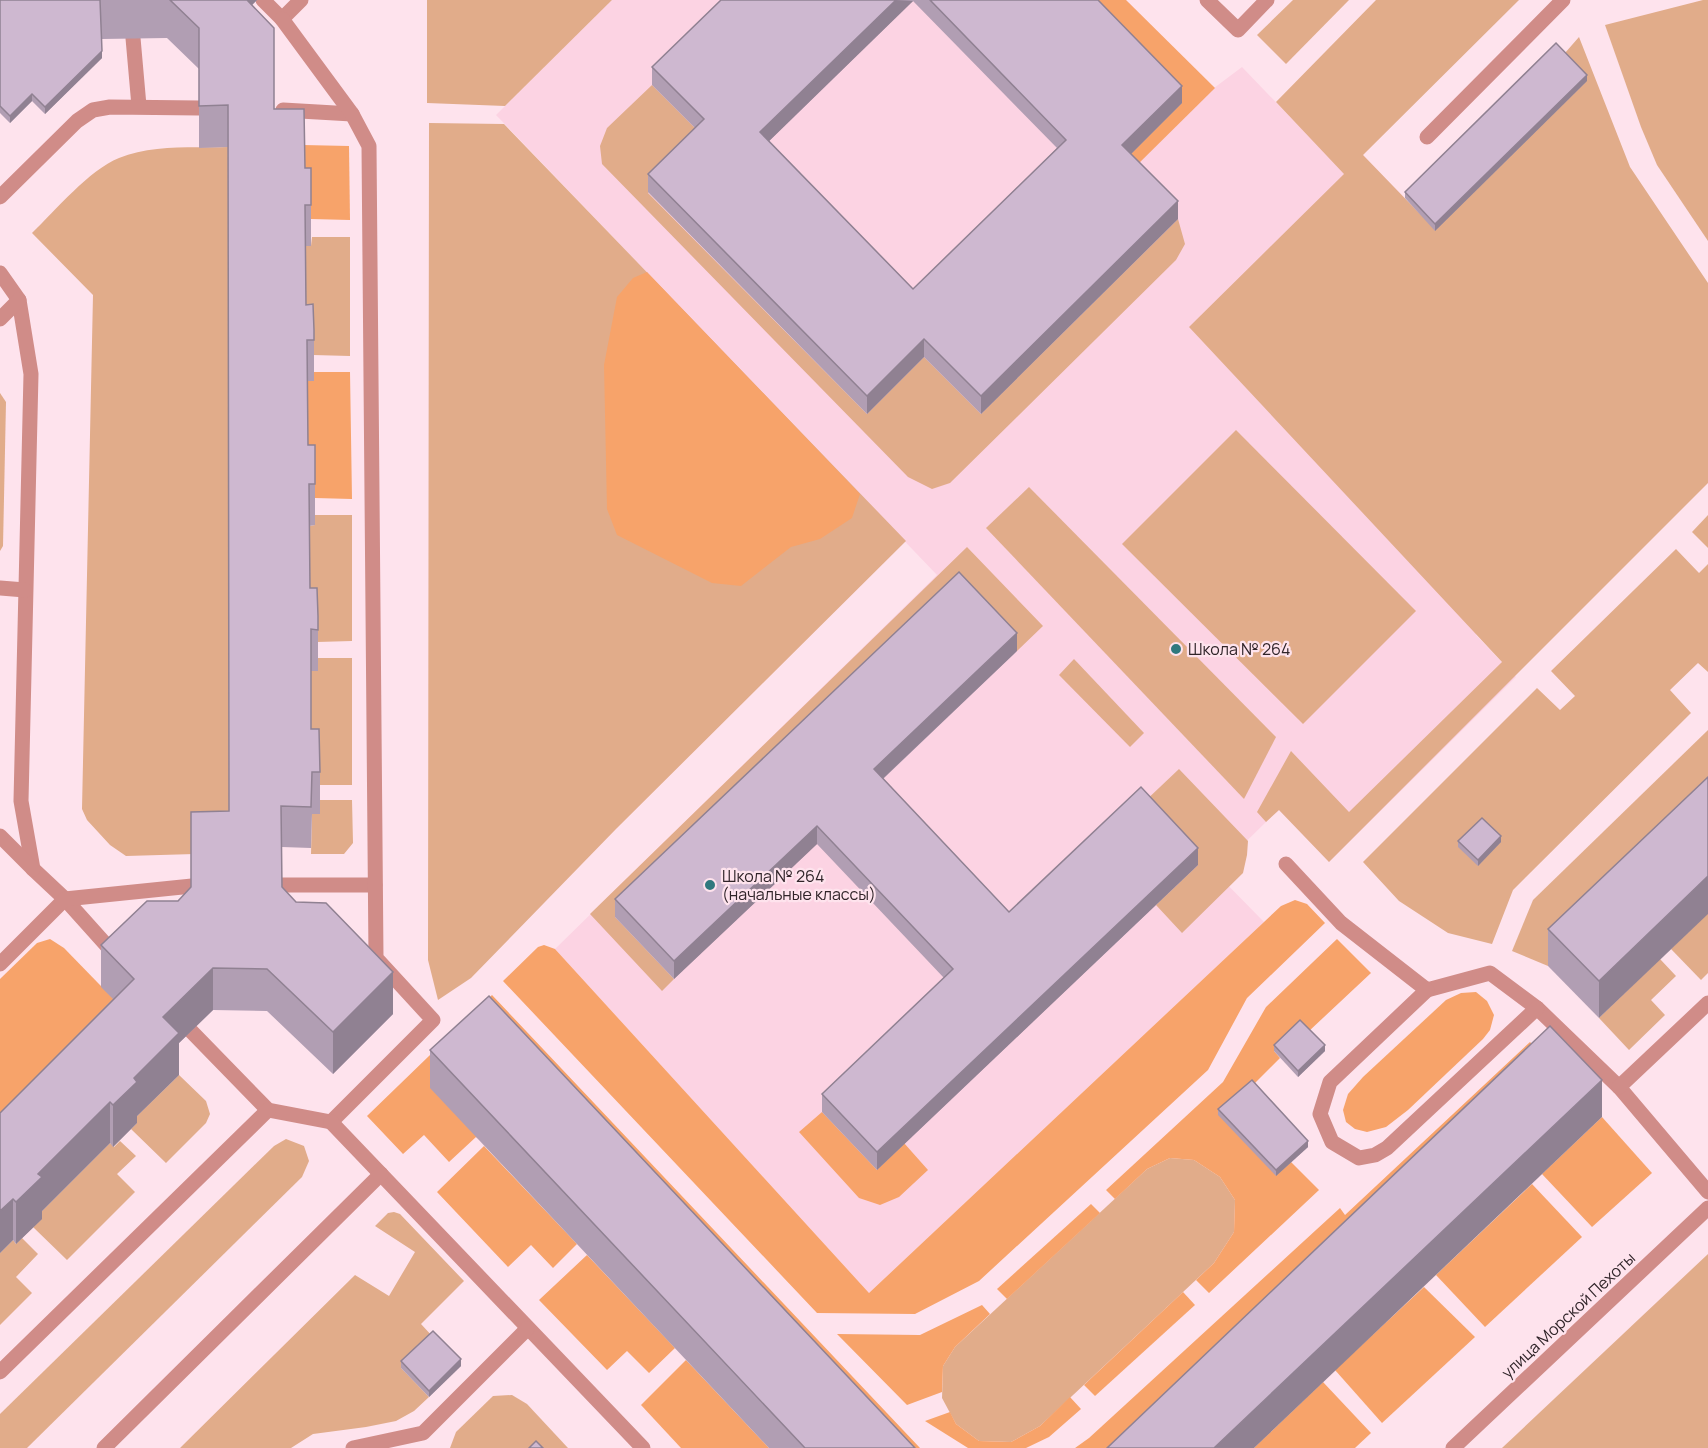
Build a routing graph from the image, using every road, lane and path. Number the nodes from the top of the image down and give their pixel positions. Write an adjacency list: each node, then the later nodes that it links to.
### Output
1 (263, 0): 6 (street)
2 (301, 0): 6 (street)
3 (1207, 0): 4 (street)
4 (1267, 0)
5 (1563, 0): 12 (street)
6 (282, 19): 11 (street)
7 (133, 39): 8 (street)
8 (139, 106): 9 (street); 13 (street)
9 (199, 108)
10 (274, 109): 11 (street)
11 (352, 114): 23 (street)
12 (1427, 137)
13 (0, 197)
14 (0, 273): 15 (street)
15 (19, 300): 16 (street); 18 (street)
16 (0, 319)
17 (0, 588): 18 (street)
18 (26, 590): 21 (street)
19 (0, 836): 21 (street)
20 (1286, 864): 28 (street)
21 (33, 869): 25 (street)
22 (282, 885): 23 (street)
23 (375, 885): 34 (street)
24 (192, 886): 25 (street)
25 (65, 899): 26 (street); 27 (street)
26 (0, 964)
27 (124, 964)
28 (1427, 990): 30 (street); 30 (street)
29 (1708, 1003): 32 (street)
30 (1537, 1008): 32 (street)
31 (191, 1031): 33 (street)
32 (1619, 1087): 36 (street)
33 (268, 1110): 34 (street); 39 (street)
34 (331, 1122): 35 (street)
35 (381, 1174): 38 (street); 40 (street)
36 (1708, 1192)
37 (1708, 1208): 43 (street, улица Морской Пехоты)
38 (527, 1329): 41 (street); 42 (street)
39 (0, 1372)
40 (104, 1448)
41 (353, 1448)
42 (643, 1448)
43 (1453, 1448)

